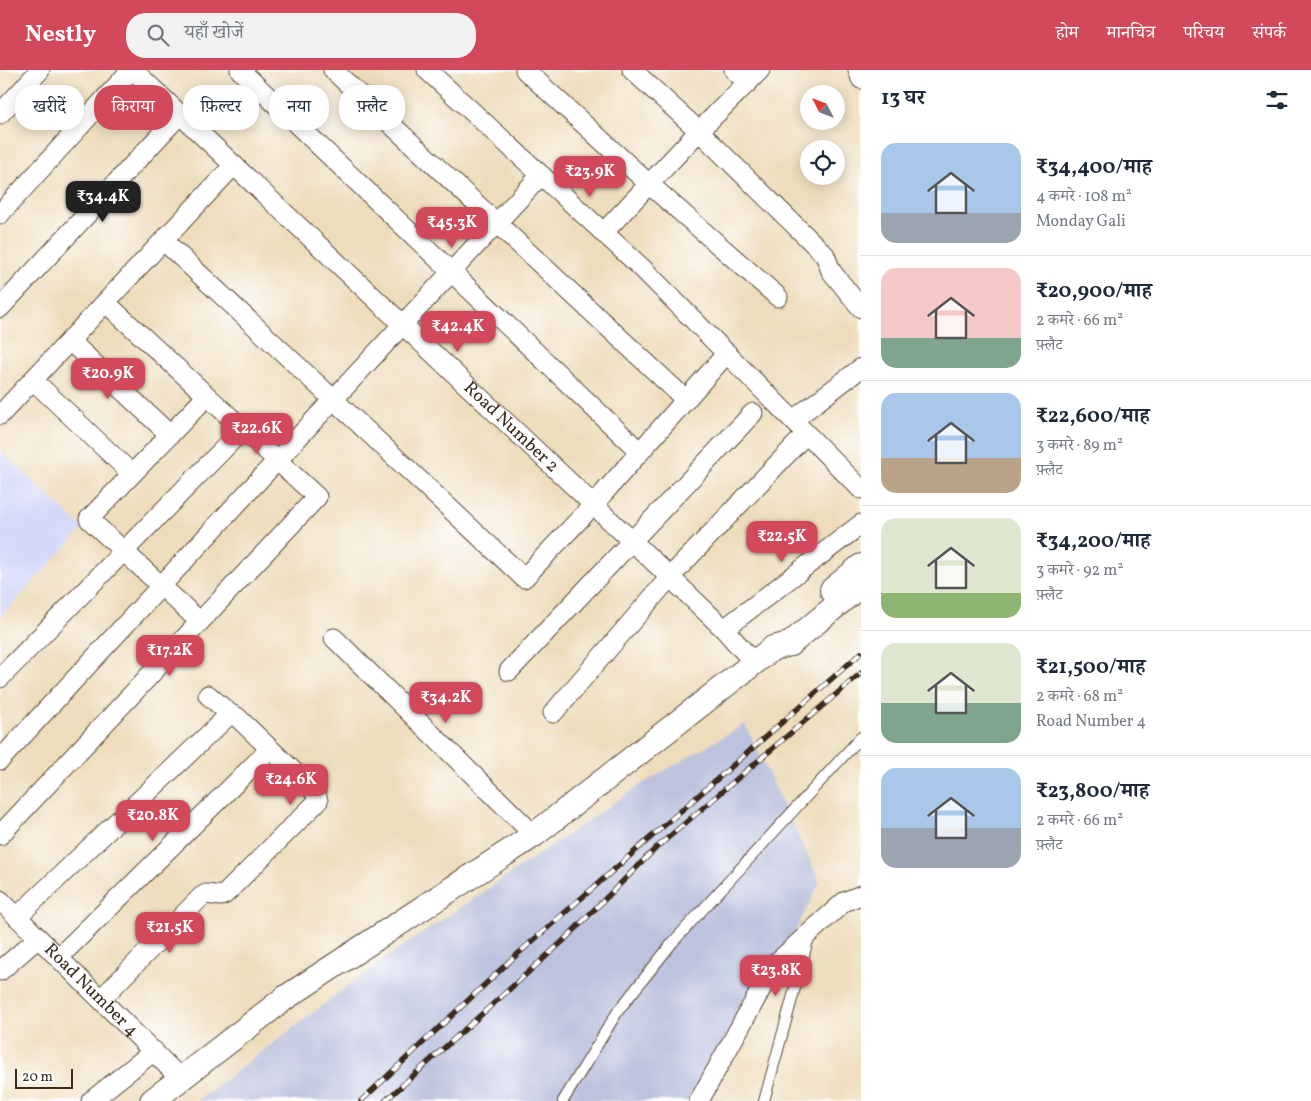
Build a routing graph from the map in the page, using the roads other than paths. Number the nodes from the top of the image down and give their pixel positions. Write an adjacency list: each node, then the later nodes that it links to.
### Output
1 (40, 70): 11 (street)
2 (132, 70): 12 (street, Road Number 2); 17 (street)
3 (240, 70): 21 (street)
4 (333, 70): 18 (street)
5 (427, 70): 15 (street)
6 (525, 70): 16 (street)
7 (632, 70): 13 (street)
8 (858, 70): 10 (street)
9 (747, 74): 13 (street)
10 (861, 79)
11 (0, 114)
12 (180, 114): 14 (street, Road Number 2); 24 (street)
13 (699, 131): 16 (street); 25 (street)
14 (234, 165): 20 (street); 26 (street, Road Number 2)
15 (541, 175): 18 (street); 19 (street)
16 (649, 184): 19 (street); 22 (street)
17 (0, 214)
18 (496, 222): 21 (street); 33 (street)
19 (603, 233): 28 (street)
20 (164, 241): 23 (street); 32 (street)
21 (451, 271): 26 (street); 40 (street)
22 (778, 297)
23 (106, 302): 27 (street); 31 (street)
24 (0, 308)
25 (861, 308)
26 (402, 324): 32 (street); 44 (street, Road Number 2)
27 (70, 340): 30 (street); 38 (street)
28 (727, 353): 33 (street); 36 (street)
29 (861, 368): 36 (street)
30 (33, 380): 35 (street); 42 (street)
31 (207, 396): 37 (street); 38 (street)
32 (332, 400): 41 (street); 44 (street)
33 (686, 400): 40 (street)
34 (753, 412): 46 (street)
35 (0, 415)
36 (793, 420): 39 (street)
37 (243, 429): 41 (street); 47 (street)
38 (170, 434): 42 (street)
39 (806, 434): 43 (street); 49 (street)
40 (640, 452): 44 (street)
41 (276, 460): 50 (street); 52 (street)
42 (132, 474): 47 (street)
43 (861, 489)
44 (594, 504): 46 (street, Road Number 2)
45 (861, 524): 53 (street)
46 (632, 540): 49 (street, Road Number 2); 57 (street)
47 (125, 551): 50 (street); 58 (street)
48 (861, 566): 55 (street)
49 (670, 577): 53 (street, Road Number 2); 60 (street)
50 (160, 584): 52 (street); 64 (street)
51 (861, 585): 55 (street)
52 (199, 620): 65 (street)
53 (724, 628): 56 (street, Road Number 2)
54 (334, 638): 66 (street)
55 (773, 648): 56 (street)
56 (755, 664): 66 (street)
57 (509, 670)
58 (0, 678)
59 (208, 695): 61 (street)
60 (553, 713)
61 (230, 714): 63 (street); 69 (street)
62 (861, 737): 79 (lane)
63 (270, 749): 72 (street); 74 (street)
64 (0, 760)
65 (0, 835)
66 (534, 835): 76 (street)
67 (861, 895): 70 (street)
68 (0, 900): 69 (street, Road Number 4)
69 (17, 917): 71 (street, Road Number 4)
70 (811, 932): 80 (street); 81 (lane)
71 (38, 938): 72 (street, Road Number 4); 73 (street)
72 (58, 958): 74 (street, Road Number 4)
73 (0, 971)
74 (101, 999): 75 (street, Road Number 4)
75 (154, 1051): 76 (street, Road Number 4); 77 (street)
76 (181, 1079): 78 (street)
77 (91, 1101)
78 (152, 1101)
79 (562, 1101)
80 (698, 1101)
81 (764, 1101)

